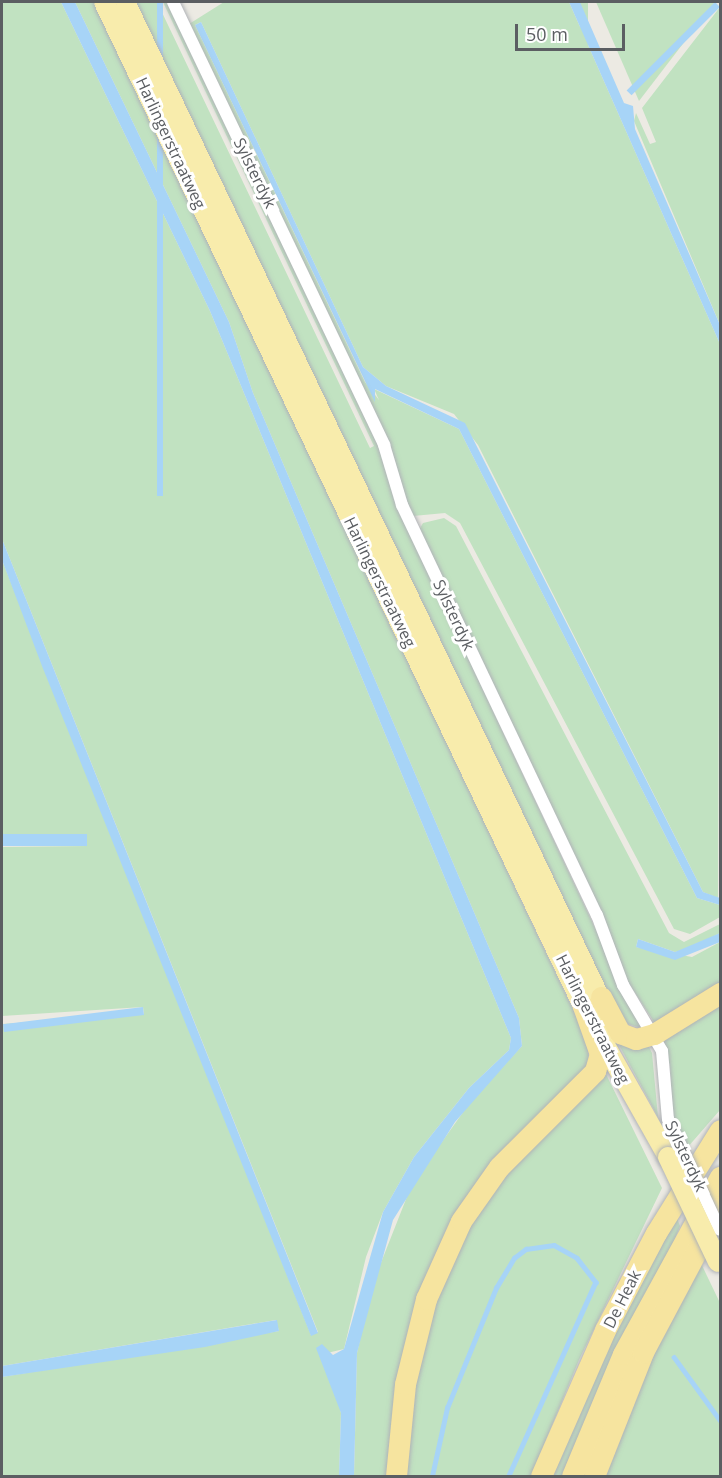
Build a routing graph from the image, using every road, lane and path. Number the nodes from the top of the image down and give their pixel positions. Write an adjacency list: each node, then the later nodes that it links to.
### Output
1 (104, 2): 5 (main road, Harlingerstraatweg)
2 (125, 2): 5 (main road, Harlingerstraatweg)
3 (173, 2): 6 (street, Sylsterdyk)
4 (720, 993): 6 (highway)
5 (592, 1001): 6 (highway); 8 (main road, Harlingerstraatweg); 13 (highway)
6 (654, 1034): 8 (street, Sylsterdyk)
7 (720, 1130): 14 (highway, De Heak)
8 (673, 1149): 11 (street, Sylsterdyk, bridge); 12 (main road, Harlingerstraatweg, bridge)
9 (720, 1177): 15 (highway, De Heak)
10 (720, 1207): 16 (highway)
11 (720, 1230)
12 (719, 1265)
13 (396, 1476)
14 (542, 1476)
15 (572, 1476)
16 (594, 1476)

